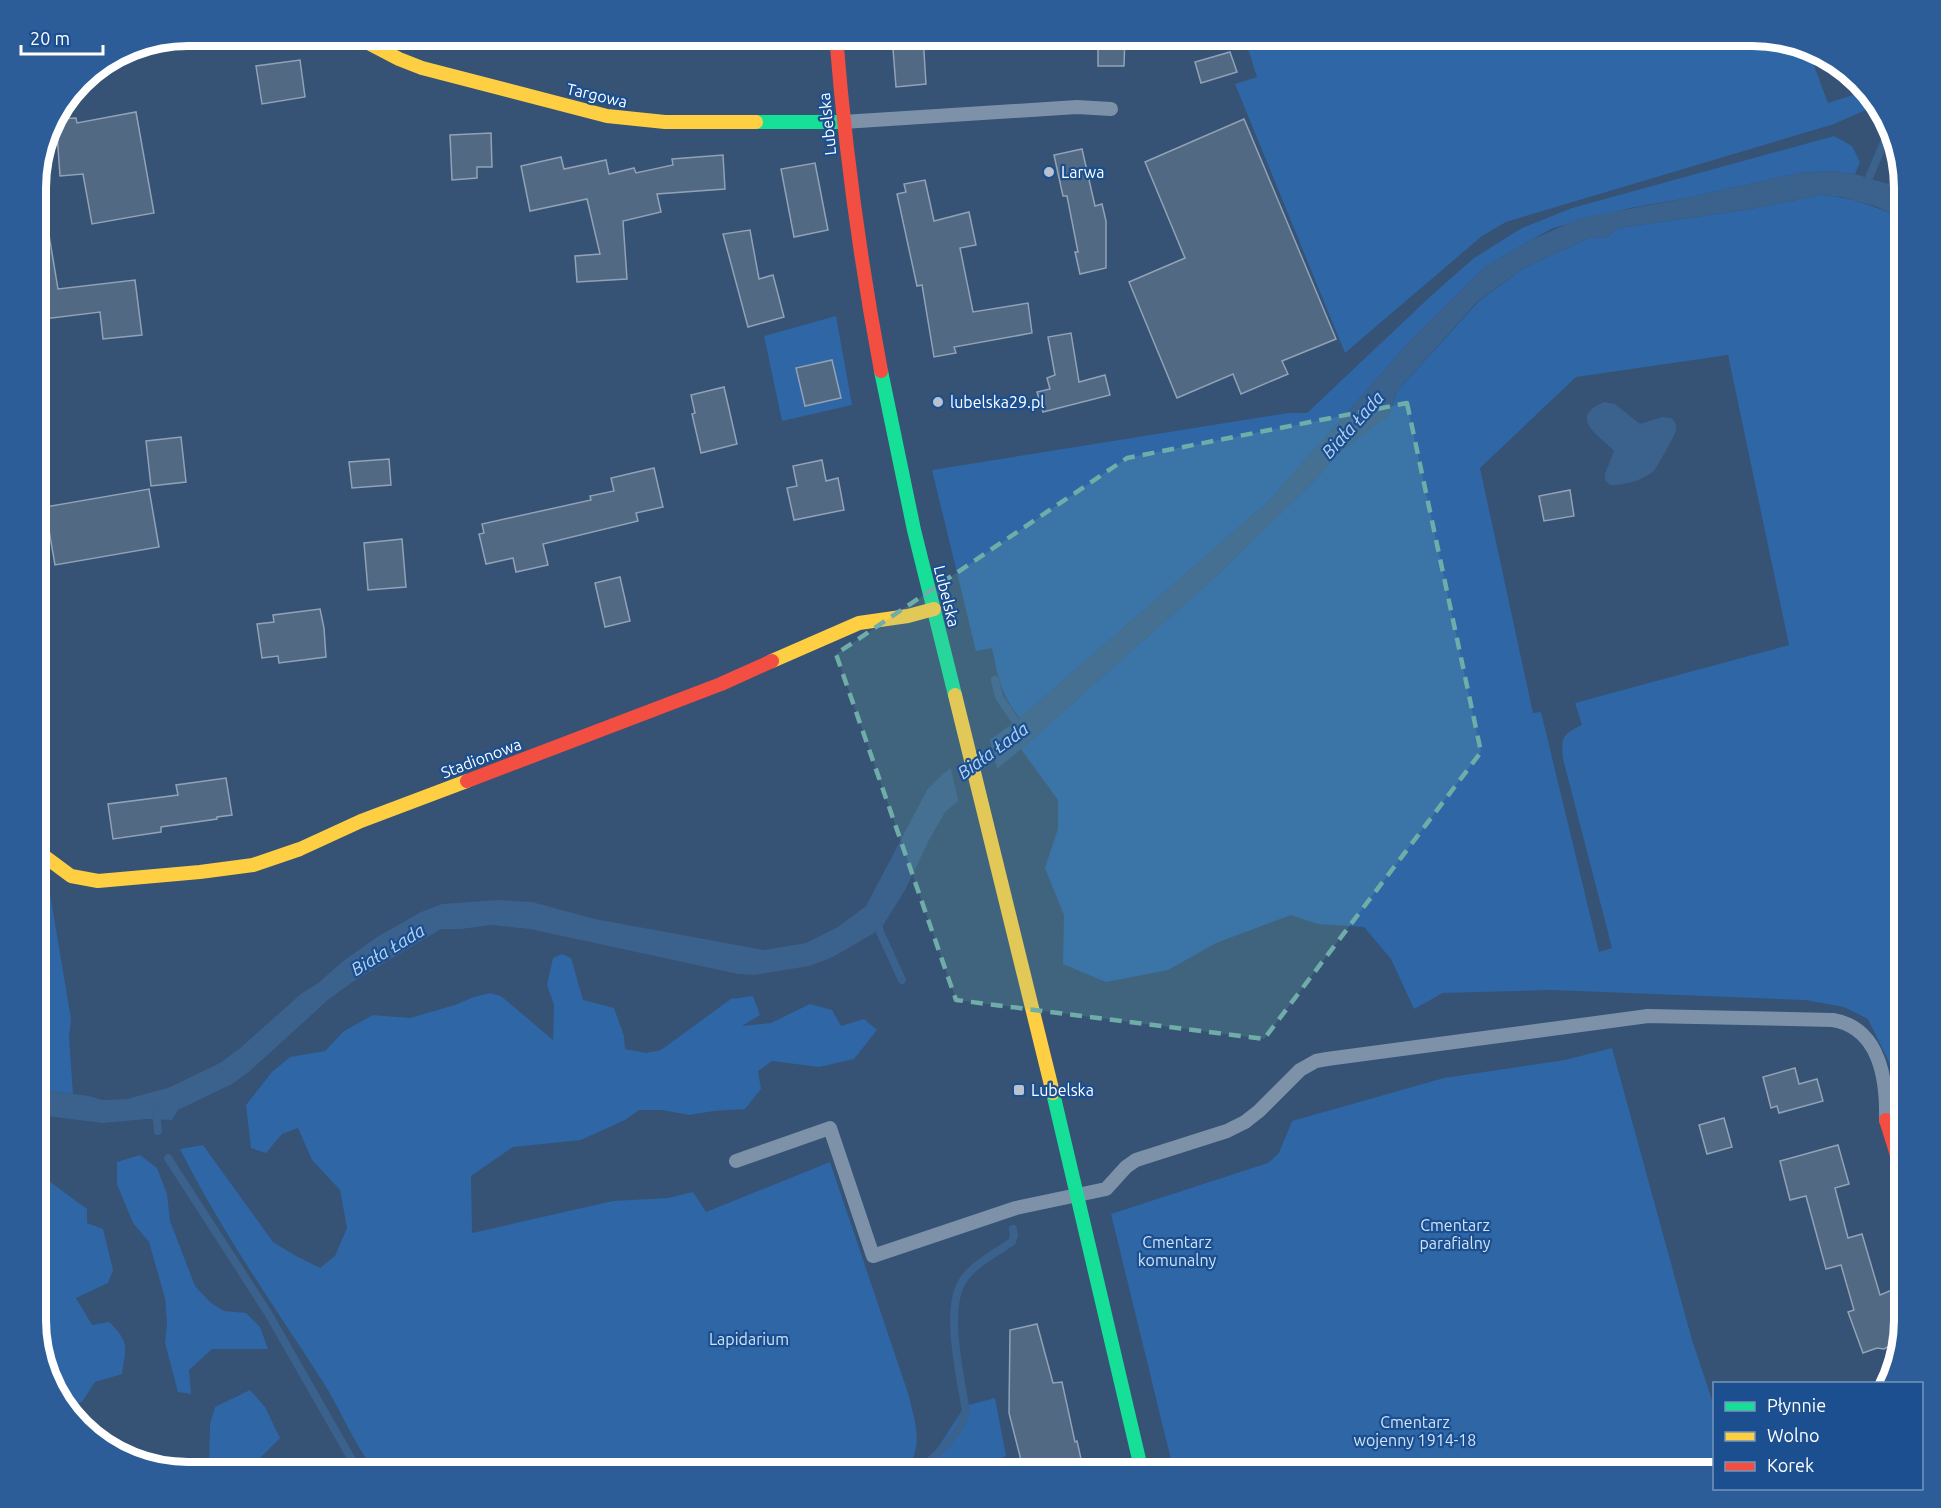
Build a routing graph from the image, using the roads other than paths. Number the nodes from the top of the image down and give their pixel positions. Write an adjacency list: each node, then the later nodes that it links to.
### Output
1 (373, 46): 4 (street, Targowa)
2 (837, 46): 4 (street, Lubelska)
3 (1111, 109): 4 (lane)
4 (843, 122): 5 (street, Lubelska)
5 (934, 609): 6 (street, Stadionowa); 10 (street, Lubelska)
6 (47, 858)
7 (1886, 1120): 8 (street); 10 (lane)
8 (1894, 1146)
9 (735, 1161): 10 (lane)
10 (1077, 1196): 11 (street, Lubelska)
11 (1140, 1462)

